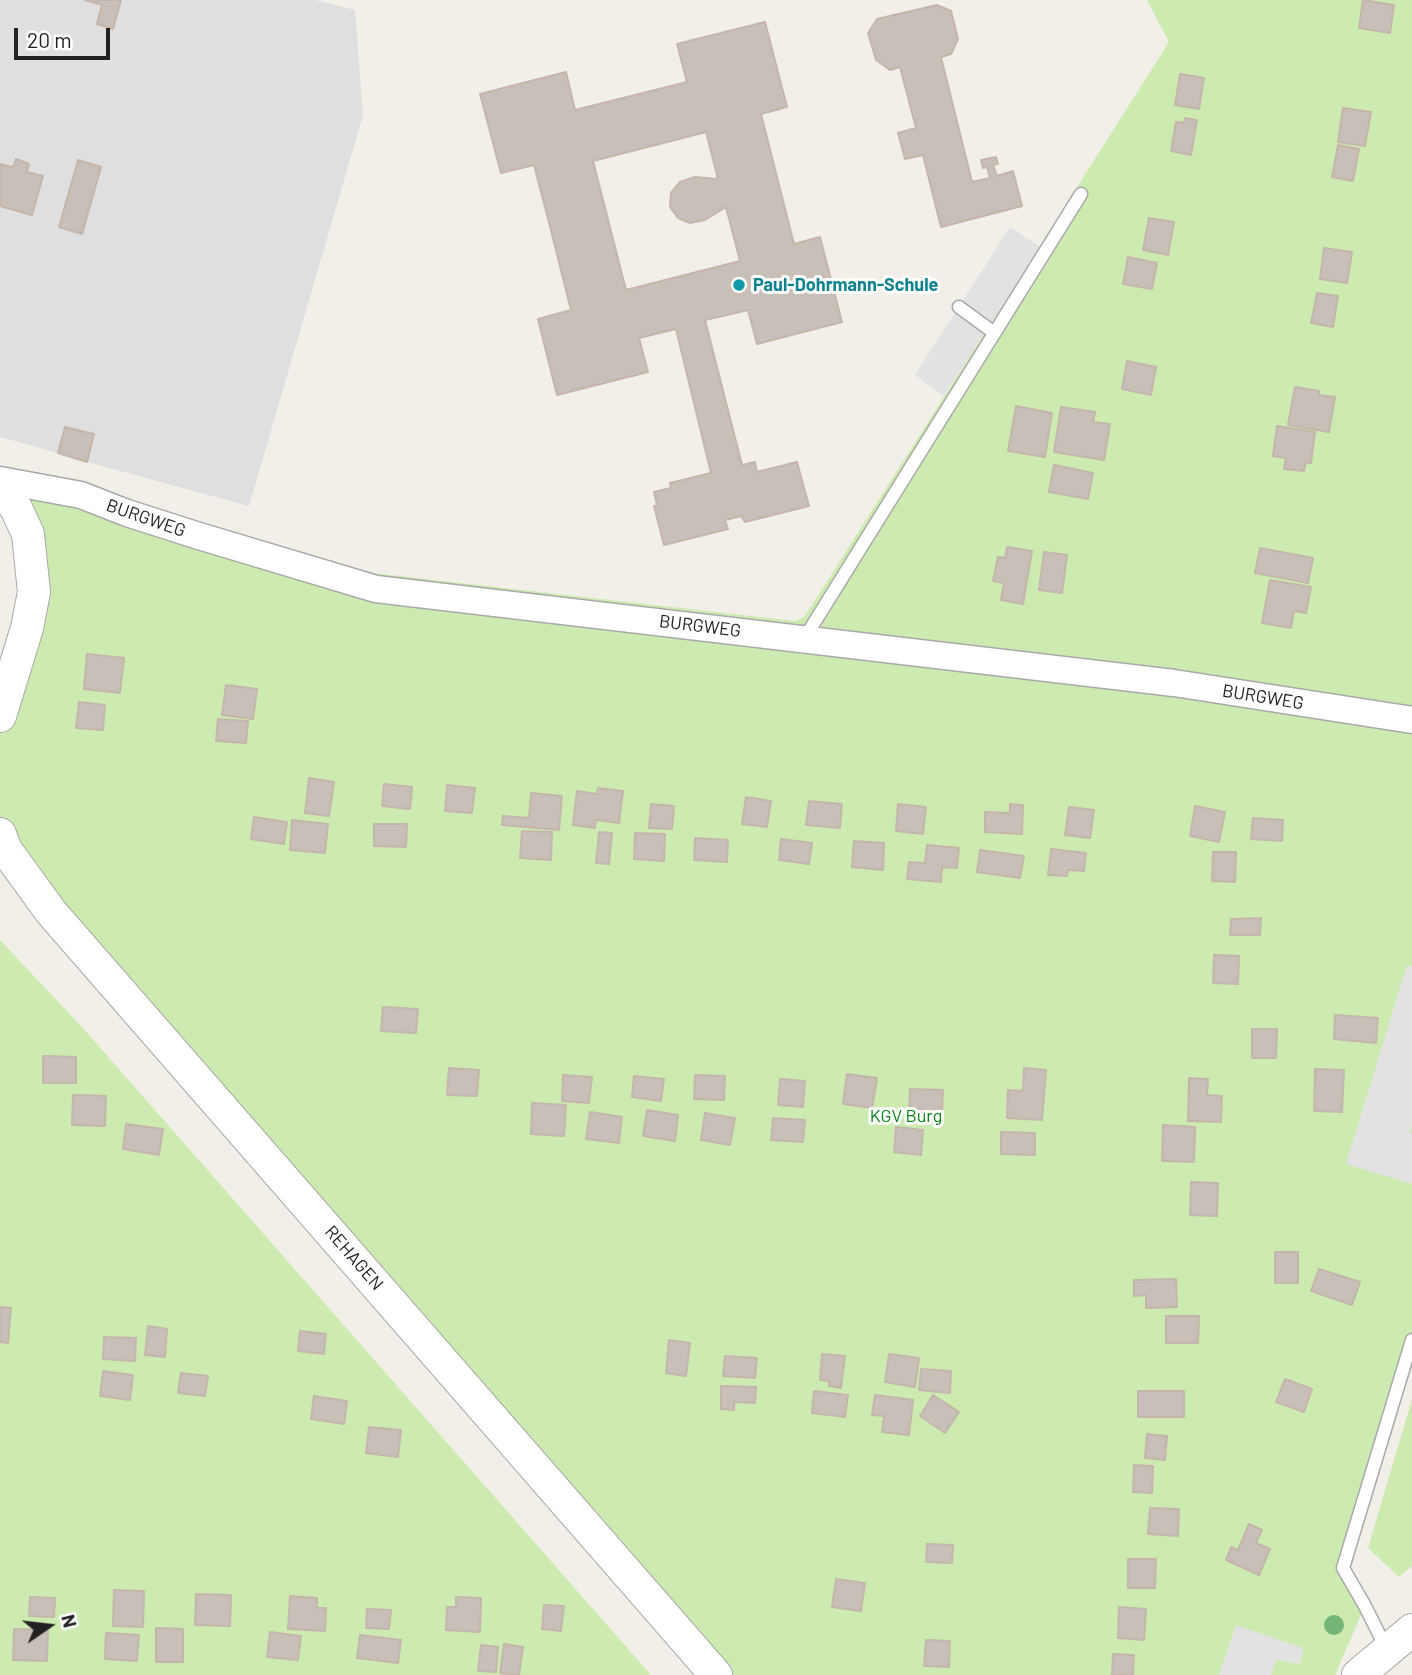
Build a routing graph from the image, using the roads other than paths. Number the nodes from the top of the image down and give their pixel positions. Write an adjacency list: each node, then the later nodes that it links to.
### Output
1 (1080, 194): 3 (lane)
2 (959, 307): 3 (lane)
3 (993, 332): 6 (lane)
4 (0, 480): 6 (street, BURGWEG)
5 (0, 489): 7 (street)
6 (804, 639): 8 (street, BURGWEG)
7 (0, 716)
8 (1412, 720)
9 (0, 834): 13 (street, REHAGEN)
10 (1412, 1340): 12 (lane)
11 (1412, 1630): 12 (street)
12 (1387, 1651): 14 (street)
13 (716, 1675)
14 (1358, 1675)

